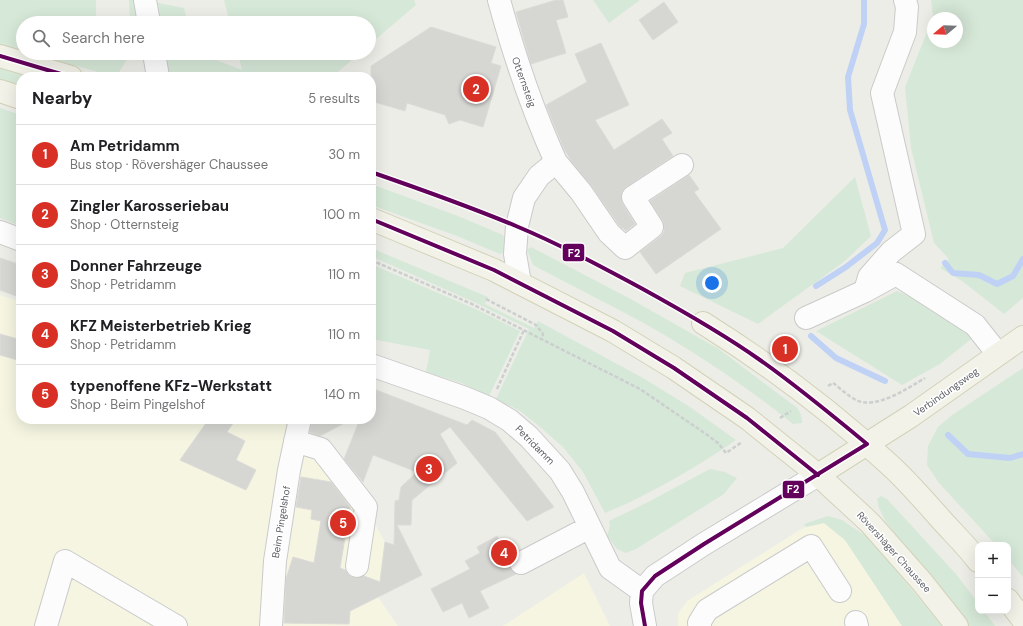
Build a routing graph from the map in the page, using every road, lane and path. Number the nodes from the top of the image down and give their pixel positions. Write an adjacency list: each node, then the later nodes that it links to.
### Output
1 (146, 0): 4 (street)
2 (499, 0): 11 (street, Otternsteig)
3 (905, 0): 18 (street)
4 (148, 16)
5 (0, 56): 7 (main road)
6 (155, 60): 8 (street)
7 (54, 72)
8 (157, 72)
9 (0, 91): 10 (main road)
10 (16, 96)
11 (556, 162): 12 (street, Otternsteig); 17 (street)
12 (682, 165)
13 (376, 221): 17 (main road, Rövershäger Chaussee)
14 (0, 232): 15 (street)
15 (16, 238)
16 (376, 262): 22 (path)
17 (520, 283): 34 (main road, Rövershäger Chaussee)
18 (865, 290): 20 (street); 25 (street)
19 (486, 299): 24 (path)
20 (806, 318)
21 (703, 323): 32 (main road)
22 (524, 330): 24 (path); 29 (path)
23 (1023, 337): 25 (main road, Verbindungsweg)
24 (542, 340): 33 (path)
25 (998, 354): 32 (main road, Verbindungsweg)
26 (376, 367): 29 (street, Petridamm)
27 (931, 375): 28 (path)
28 (833, 383)
29 (489, 408): 35 (street, Petridamm)
30 (299, 424): 31 (street, Beim Pingelshof)
31 (296, 441): 38 (street); 45 (street, Beim Pingelshof)
32 (867, 444): 34 (main road); 36 (main road)
33 (726, 453)
34 (818, 475): 39 (street); 48 (main road, Rövershäger Chaussee)
35 (590, 527): 37 (street); 39 (street, Petridamm)
36 (975, 558)
37 (521, 562)
38 (357, 566)
39 (642, 591): 46 (street)
40 (840, 591): 47 (street)
41 (1011, 604): 42 (main road)
42 (1023, 620)
43 (46, 626): 44 (street)
44 (176, 626)
45 (271, 626)
46 (645, 626)
47 (700, 626)
48 (957, 626)

